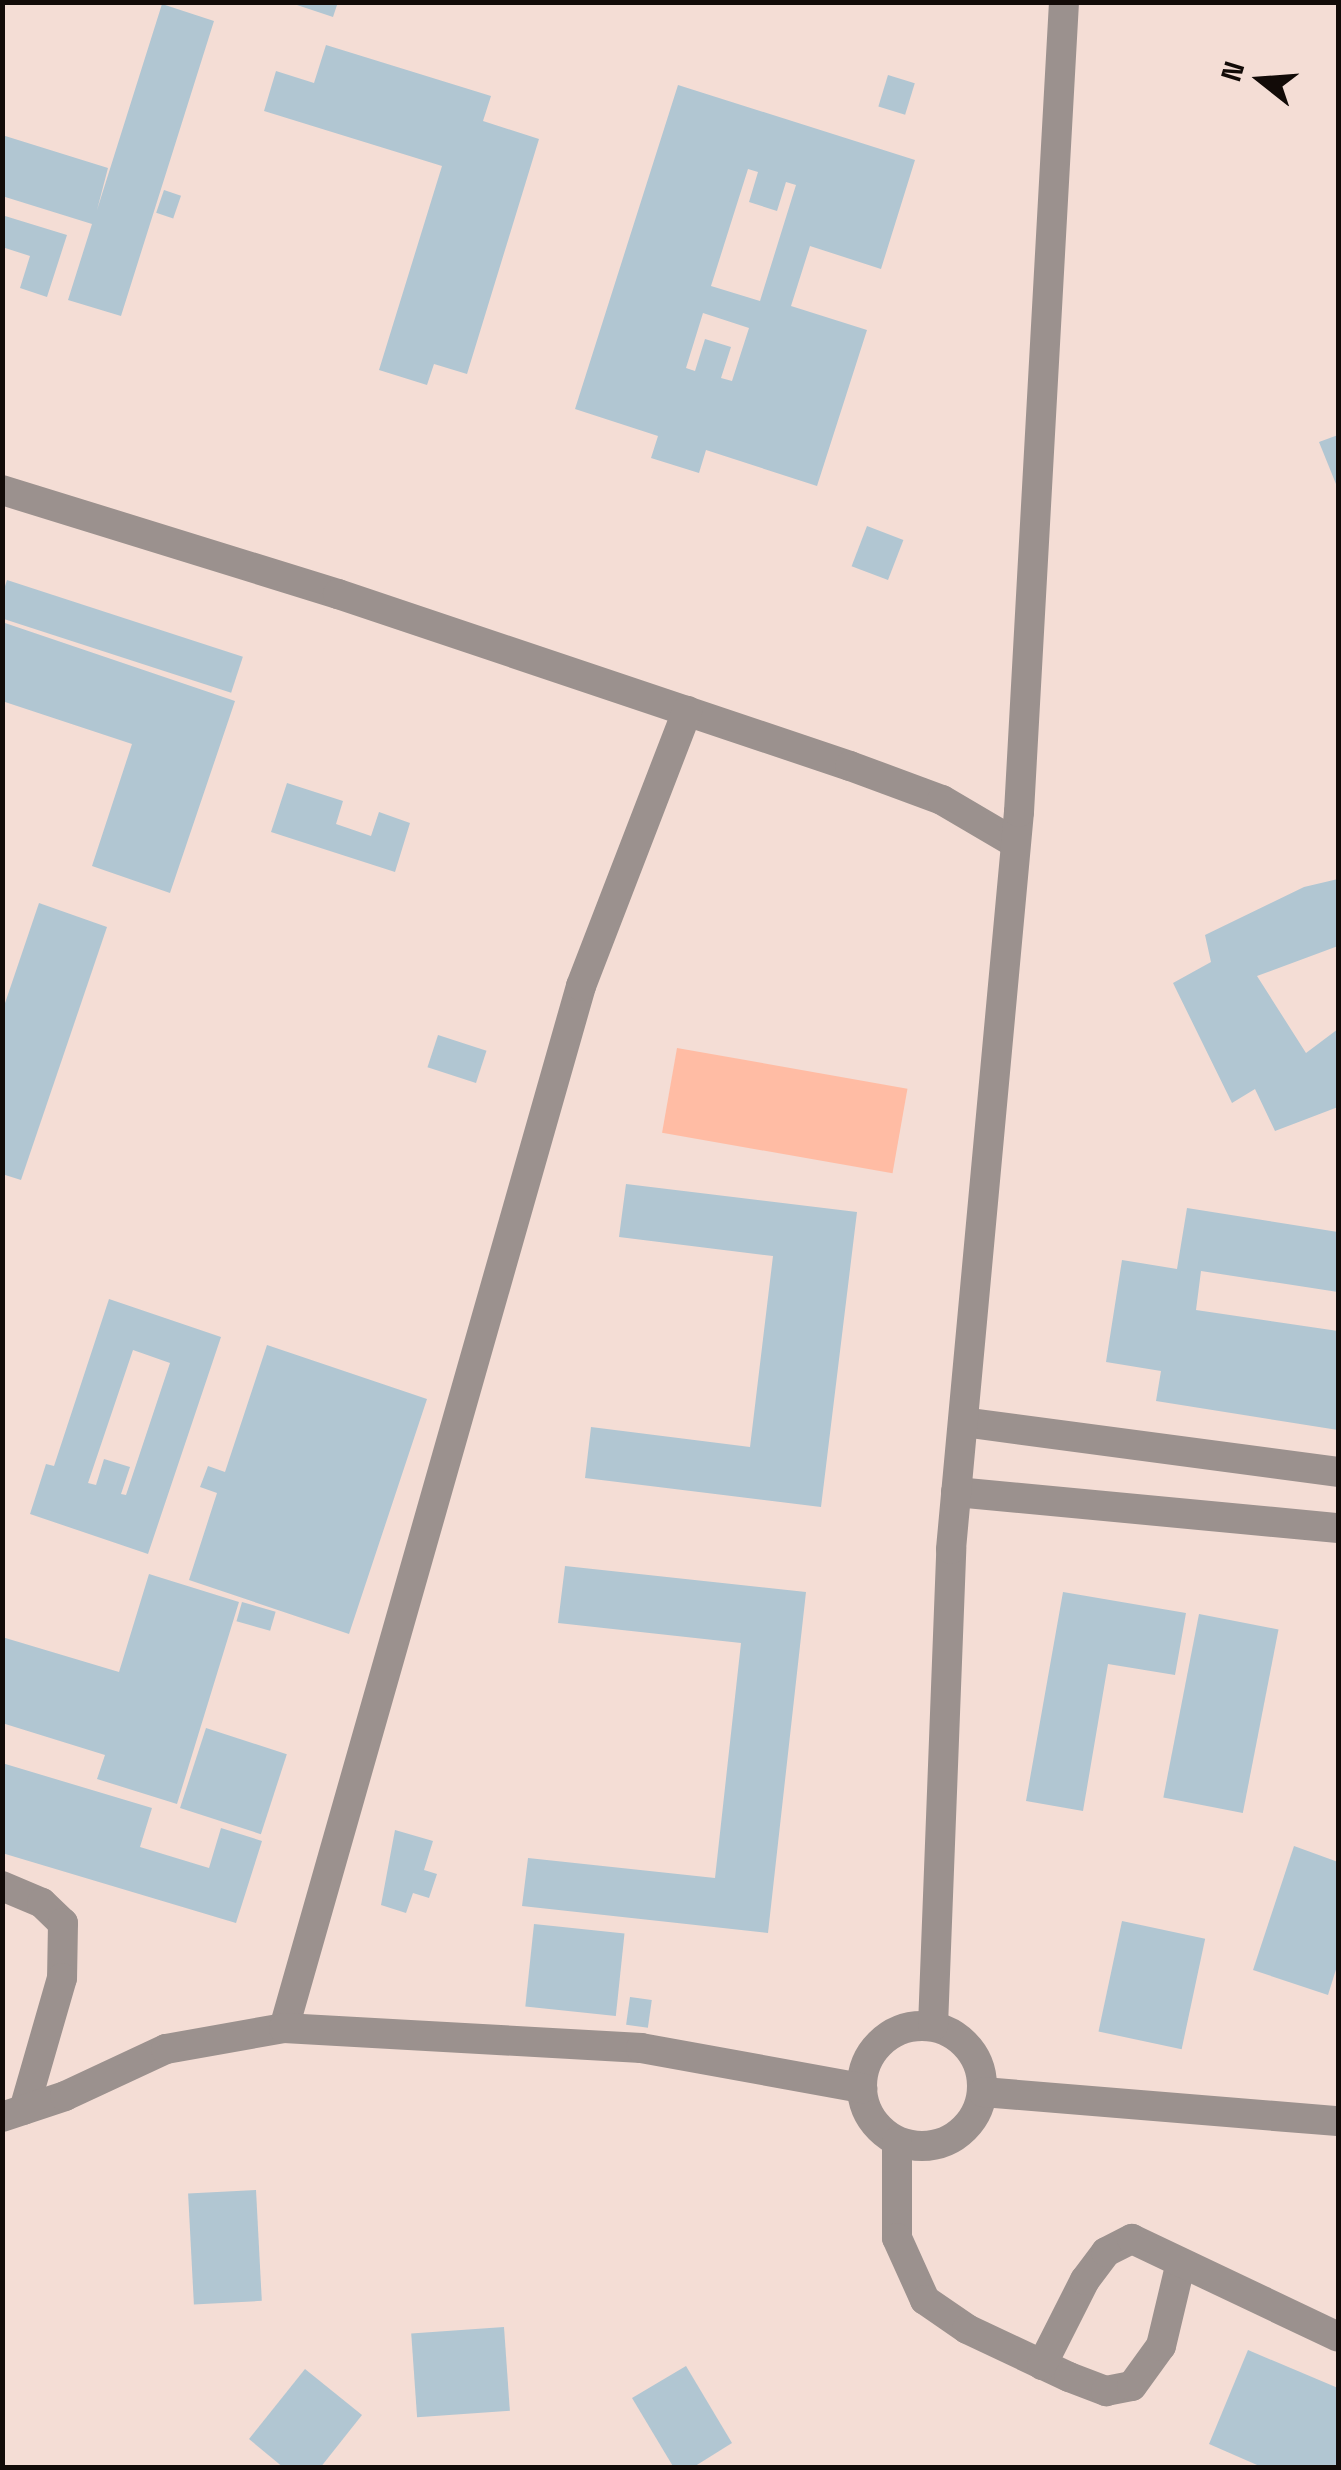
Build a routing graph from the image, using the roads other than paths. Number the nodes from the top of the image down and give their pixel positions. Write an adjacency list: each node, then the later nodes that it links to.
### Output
1 (1064, 2): 4 (street)
2 (2, 490): 3 (street)
3 (687, 711): 4 (street); 11 (street)
4 (1015, 843): 5 (street)
5 (963, 1422): 6 (street); 7 (street)
6 (1338, 1472)
7 (956, 1492): 8 (street); 10 (street)
8 (1338, 1528)
9 (2, 1886): 14 (street)
10 (933, 2026): 12 (street); 13 (street)
11 (284, 2028): 12 (street); 14 (street)
12 (862, 2088): 16 (street)
13 (983, 2092): 15 (street); 16 (street)
14 (13, 2114)
15 (1338, 2120)
16 (897, 2142): 19 (street)
17 (1180, 2266): 18 (street); 19 (street); 19 (street)
18 (1338, 2337)
19 (1042, 2365)

